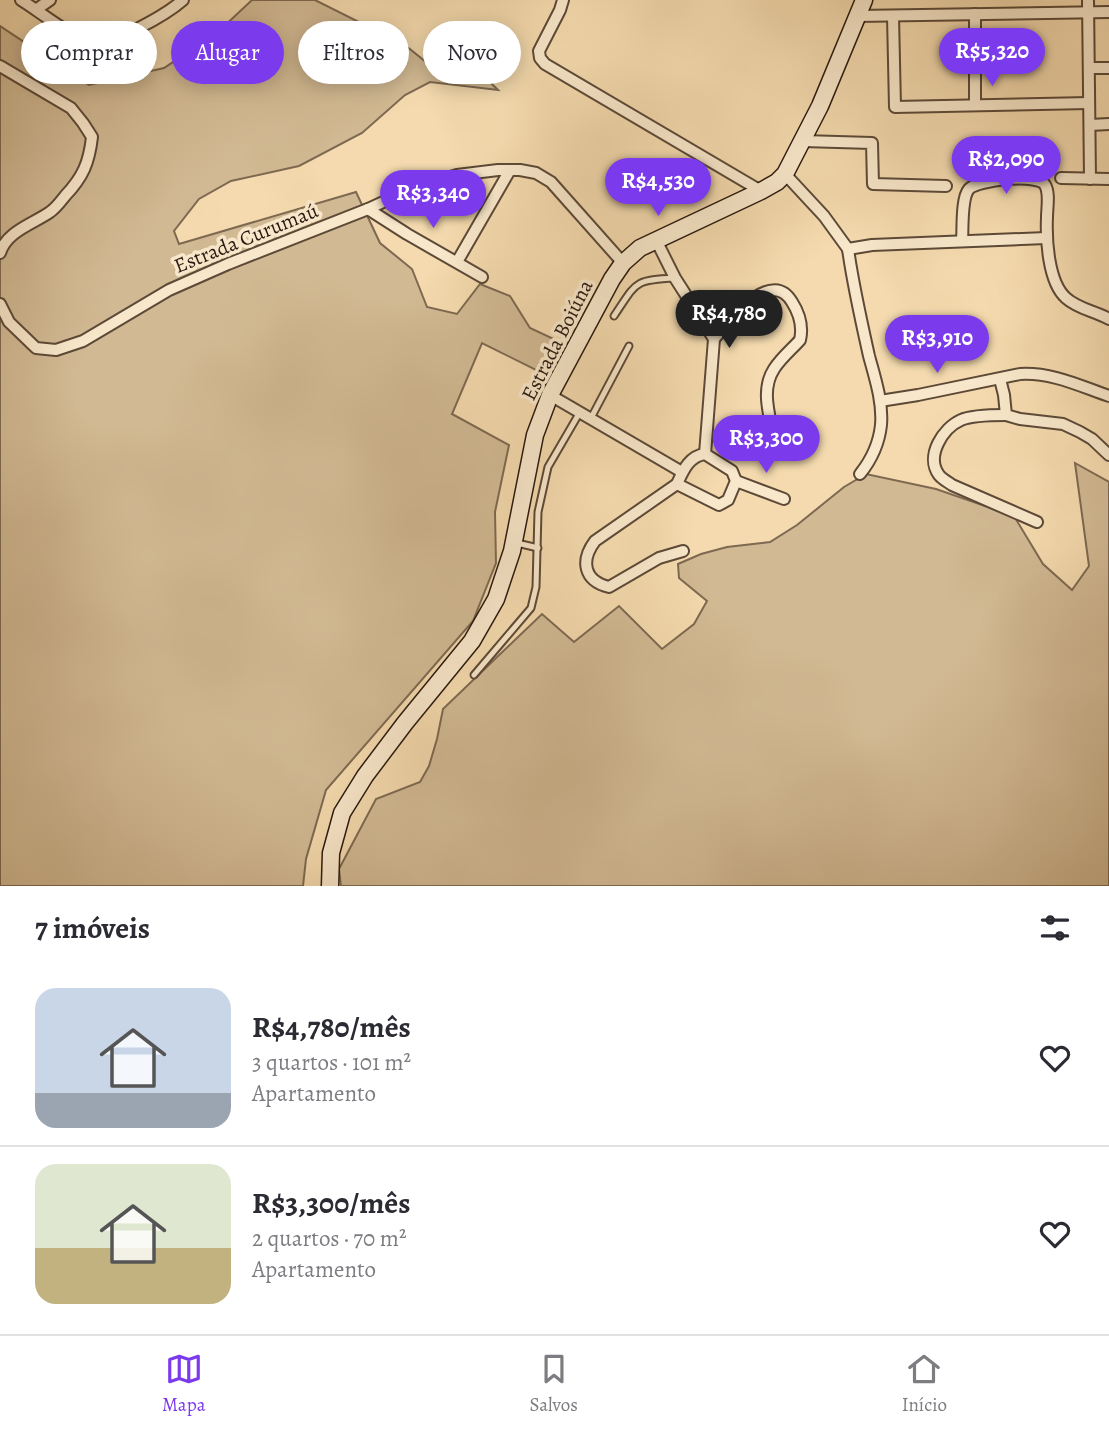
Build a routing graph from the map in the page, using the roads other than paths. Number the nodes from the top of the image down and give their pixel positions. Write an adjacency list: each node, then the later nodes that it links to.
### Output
1 (21, 0): 7 (street)
2 (50, 0): 7 (street)
3 (183, 0): 7 (street)
4 (564, 0): 27 (street)
5 (864, 0): 11 (street, Estrada Boiúna)
6 (1088, 0): 8 (street)
7 (37, 9)
8 (1088, 12): 9 (street); 10 (street); 14 (street)
9 (1109, 12)
10 (975, 15): 12 (street); 17 (street)
11 (858, 16): 12 (street); 20 (street, Estrada Boiúna)
12 (893, 16): 17 (street)
13 (0, 66): 33 (street)
14 (1090, 68): 15 (street); 16 (street)
15 (1109, 68)
16 (1089, 103): 17 (street); 19 (street)
17 (975, 104)
18 (1109, 124): 19 (street)
19 (1090, 125): 24 (street)
20 (803, 141): 22 (street, Estrada Boiúna); 26 (street)
21 (510, 170): 28 (street, Estrada Curumaú); 34 (street); 35 (street, Estrada Curumaú)
22 (785, 174): 27 (street, Estrada Boiúna); 32 (street)
23 (1061, 178): 24 (street)
24 (1090, 179): 25 (street)
25 (1109, 179)
26 (946, 186)
27 (761, 191): 30 (street, Estrada Boiúna)
28 (368, 209): 34 (street); 38 (street, Estrada Curumaú)
29 (1046, 238): 31 (street); 31 (street); 40 (street)
30 (656, 240): 35 (street, Estrada Boiúna); 37 (street)
31 (962, 241): 32 (street)
32 (848, 249): 46 (street)
33 (0, 253)
34 (457, 262): 36 (street)
35 (622, 262): 44 (street, Estrada Boiúna)
36 (482, 277)
37 (675, 278): 39 (lane); 41 (street)
38 (0, 304)
39 (614, 316)
40 (1109, 319)
41 (714, 339): 50 (street); 51 (street)
42 (629, 346): 49 (lane)
43 (1000, 379): 45 (street); 46 (street); 48 (street)
44 (550, 395): 47 (street); 59 (street, Estrada Boiúna)
45 (1109, 396)
46 (880, 401): 54 (street)
47 (580, 412): 49 (street); 60 (lane)
48 (1006, 415): 52 (street); 58 (street)
49 (591, 418): 53 (street)
50 (772, 434)
51 (705, 454): 53 (street); 55 (street)
52 (1109, 455)
53 (682, 472): 56 (street)
54 (860, 474)
55 (736, 481): 56 (street); 57 (street)
56 (677, 484): 61 (street)
57 (784, 499)
58 (1037, 522)
59 (513, 542): 60 (lane); 63 (street, Estrada Boiúna)
60 (538, 548): 62 (lane)
61 (684, 551)
62 (474, 675)
63 (330, 886)

